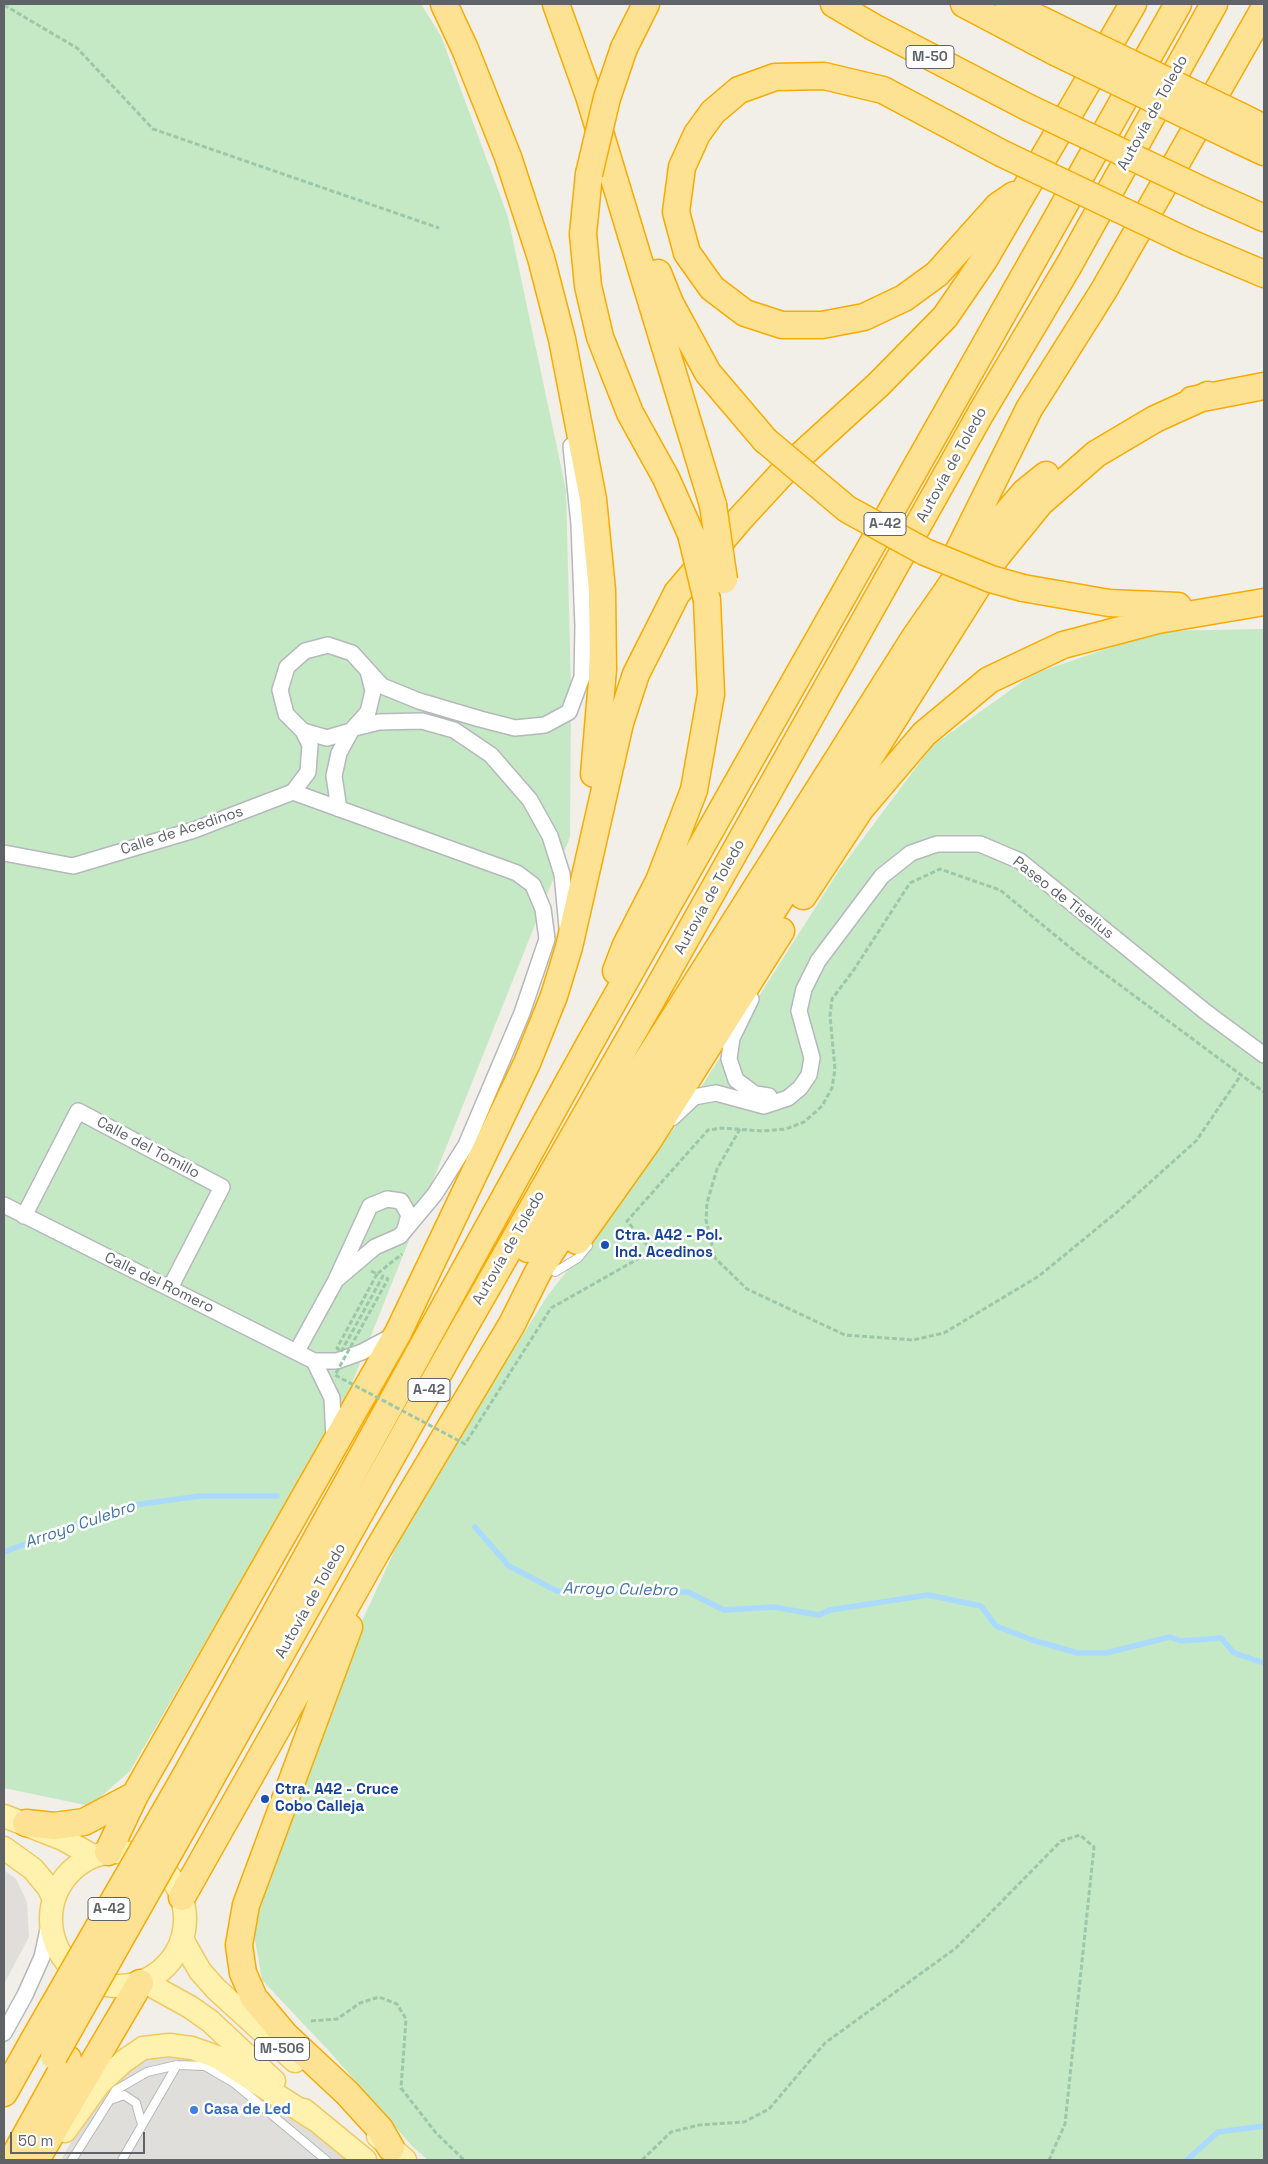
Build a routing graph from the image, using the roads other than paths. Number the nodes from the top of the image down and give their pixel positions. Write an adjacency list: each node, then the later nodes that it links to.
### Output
1 (444, 4): 18 (highway)
2 (556, 4): 21 (highway, bridge); 26 (highway, bridge)
3 (646, 4): 26 (highway, bridge)
4 (834, 4): 16 (highway, M-50, bridge)
5 (964, 4): 11 (highway)
6 (1010, 4): 11 (highway)
7 (1133, 4): 15 (highway)
8 (1178, 4): 34 (highway, Autovía de Toledo / A-42)
9 (1214, 4): 33 (highway, Autovía de Toledo / A-42)
10 (1264, 10): 22 (highway)
11 (1061, 42): 12 (highway, bridge)
12 (1237, 127): 13 (highway); 14 (highway)
13 (1264, 128)
14 (1264, 152)
15 (1027, 186): 17 (highway, bridge); 30 (highway)
16 (1264, 218)
17 (1264, 274)
18 (562, 339): 23 (street); 30 (highway)
19 (1264, 386): 20 (highway)
20 (1208, 395): 22 (highway); 46 (highway)
21 (1258, 603): 31 (highway)
22 (915, 637): 42 (highway)
23 (368, 671): 24 (street); 25 (street)
24 (353, 729): 25 (street); 28 (street); 32 (street)
25 (303, 731): 27 (street)
26 (694, 790): 34 (highway)
27 (292, 792): 28 (street); 29 (street, Calle de Acedinos)
28 (339, 810): 40 (street)
29 (4, 853)
30 (585, 870): 32 (highway)
31 (787, 922): 36 (street); 37 (highway)
32 (569, 947): 47 (highway)
33 (656, 992): 42 (highway); 52 (highway, Autovía de Toledo / A-42)
34 (590, 1043): 52 (highway, Autovía de Toledo / A-42)
35 (1264, 1054): 36 (street, Paseo de Tiselius)
36 (788, 1098): 37 (street)
37 (648, 1141): 43 (highway)
38 (4, 1205): 39 (street, Calle del Romero)
39 (24, 1216): 45 (street, Calle del Romero); 45 (street, Calle del Tomillo)
40 (406, 1229): 44 (street); 44 (street)
41 (594, 1237): 43 (lane)
42 (529, 1248): 52 (highway)
43 (555, 1272): 46 (highway)
44 (336, 1280): 48 (street)
45 (170, 1288): 48 (street, Calle del Romero)
46 (512, 1324): 51 (highway)
47 (398, 1333): 49 (street); 50 (highway)
48 (297, 1351): 49 (street, Calle del Romero)
49 (314, 1361): 50 (street)
50 (334, 1445): 53 (highway)
51 (378, 1551): 58 (highway); 72 (highway)
52 (202, 1787): 63 (highway, A-42, bridge); 65 (highway, A-42, bridge)
53 (135, 1795): 54 (highway); 56 (highway)
54 (15, 1820): 56 (main road)
55 (4, 1848): 57 (main road)
56 (100, 1854): 57 (main road); 58 (main road)
57 (53, 1897): 59 (main road)
58 (182, 1897): 60 (main road)
59 (50, 1920): 61 (main road); 62 (street)
60 (183, 1941): 61 (main road); 72 (main road, M-506)
61 (142, 1983): 68 (main road, M-506); 74 (highway)
62 (4, 2033)
63 (61, 2057): 71 (highway, A-42); 73 (highway)
64 (177, 2065): 66 (lane); 69 (lane); 77 (lane)
65 (4, 2093)
66 (110, 2100): 67 (lane); 69 (lane)
67 (98, 2119): 70 (lane); 75 (lane)
68 (314, 2119): 70 (main road); 78 (lane); 79 (main road, M-506)
69 (142, 2125): 76 (lane)
70 (67, 2128): 74 (main road)
71 (4, 2145)
72 (398, 2154)
73 (12, 2160)
74 (38, 2160)
75 (72, 2160)
76 (122, 2160)
77 (326, 2160)
78 (350, 2160)
79 (365, 2160)

